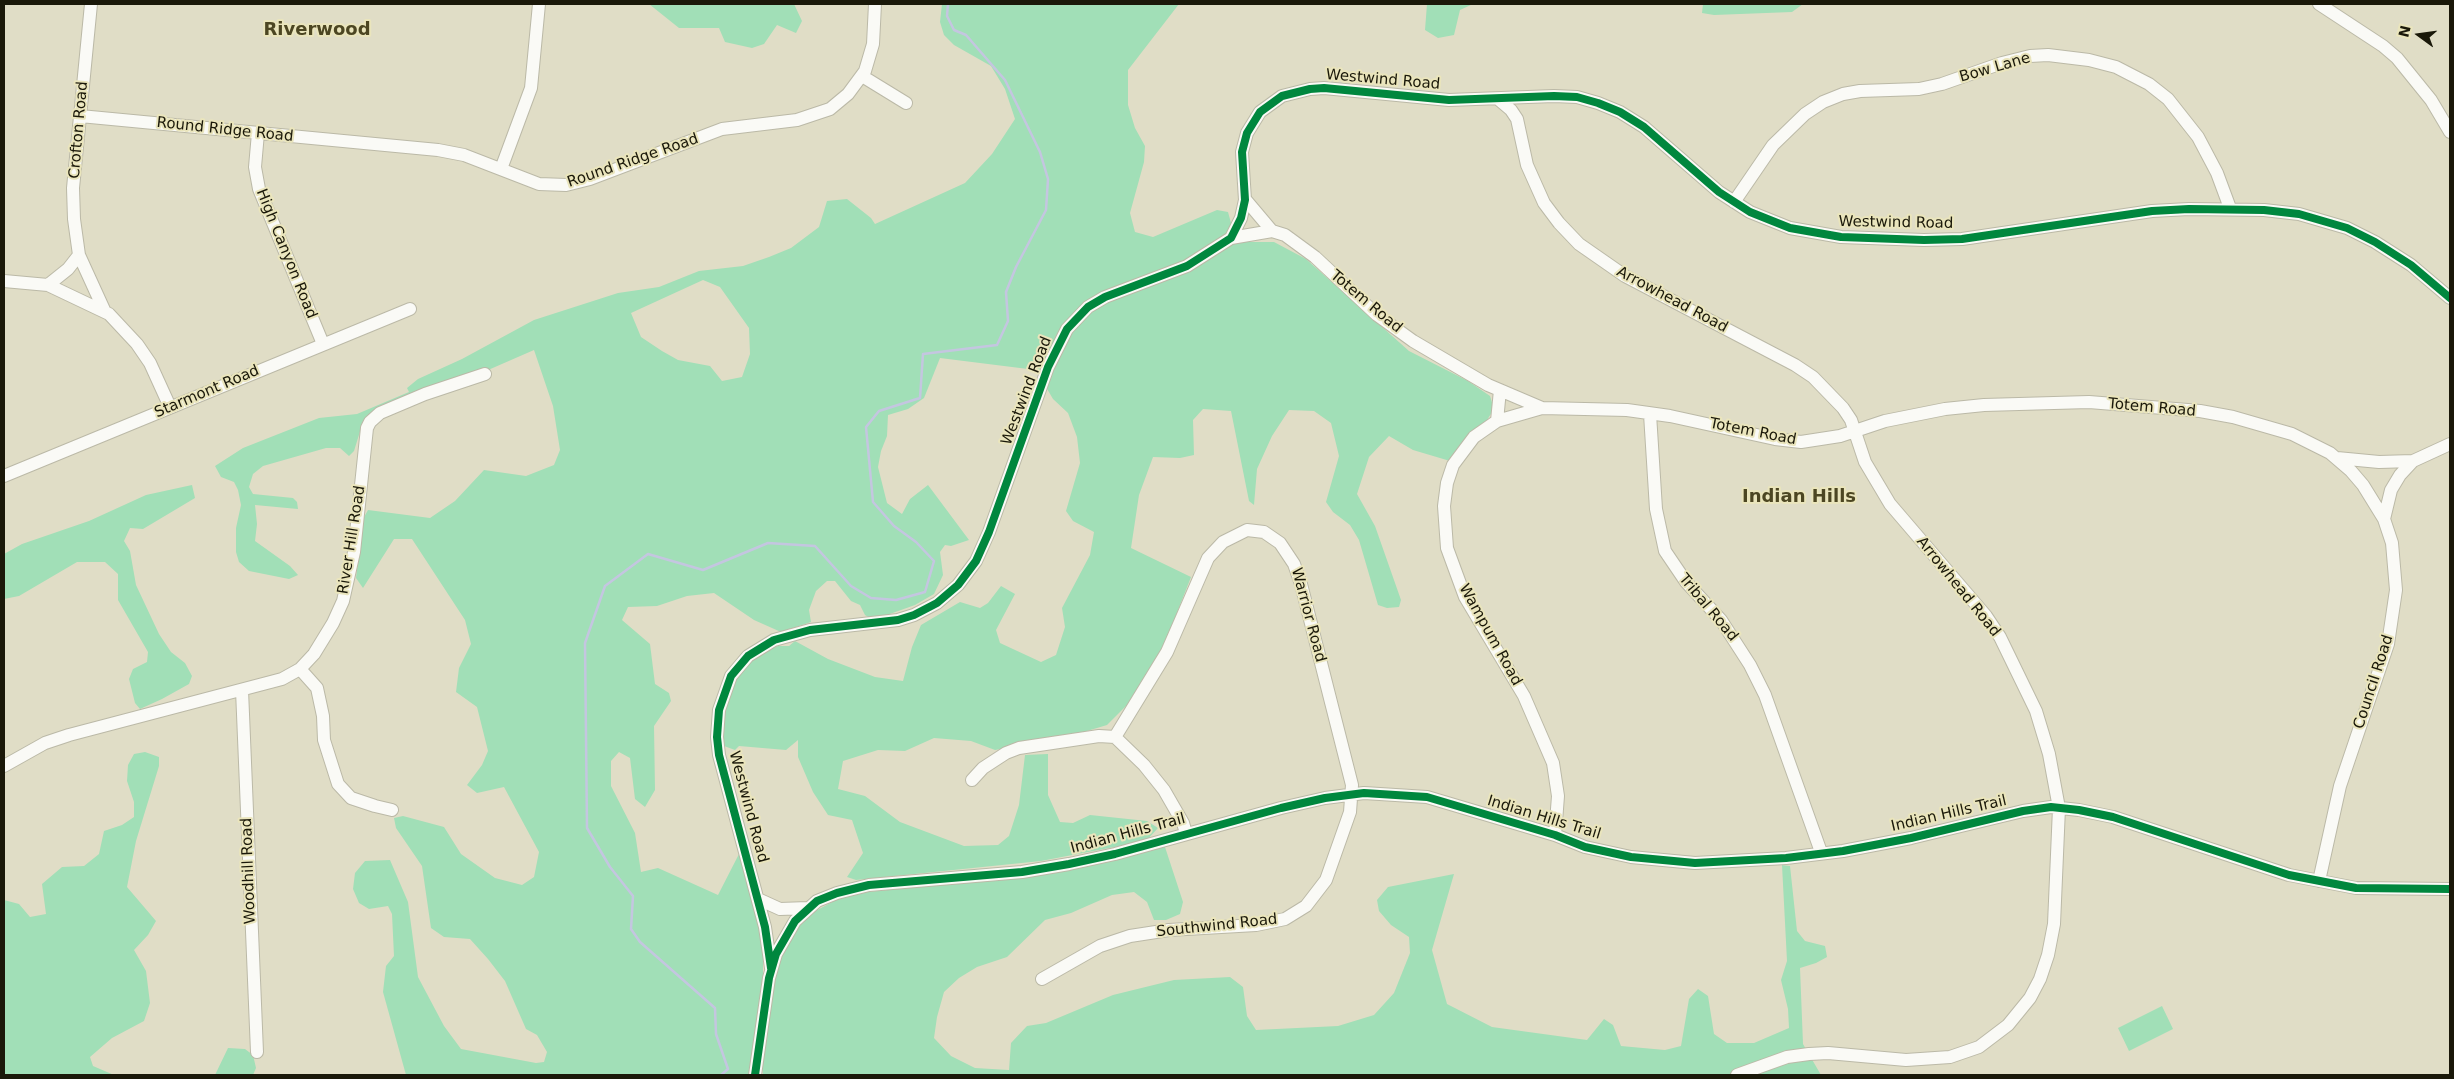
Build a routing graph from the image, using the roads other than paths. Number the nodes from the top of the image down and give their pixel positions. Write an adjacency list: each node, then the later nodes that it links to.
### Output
1 (91, 4): 9 (street, Crofton Road)
2 (539, 4): 13 (street)
3 (875, 4): 5 (street, Round Ridge Road)
4 (2318, 4): 11 (street)
5 (862, 76): 8 (street); 13 (street, Round Ridge Road)
6 (1529, 96): 7 (street, Westwind Road); 10 (street); 15 (street, Westwind Road)
7 (1498, 100): 10 (street); 14 (street, Westwind Road)
8 (906, 104)
9 (80, 116): 12 (street, Round Ridge Road); 19 (street, Crofton Road)
10 (1517, 119): 32 (street, Arrowhead Road)
11 (2450, 132)
12 (258, 133): 13 (street, Round Ridge Road); 25 (street, High Canyon Road)
13 (501, 169)
14 (1245, 199): 17 (street, Totem Road); 18 (street, Westwind Road)
15 (1734, 202): 16 (street, Westwind Road); 16 (street, Bow Lane)
16 (2230, 208): 22 (street, Westwind Road)
17 (1272, 231): 18 (street); 27 (street, Totem Road)
18 (1231, 238): 52 (street, Westwind Road)
19 (79, 255): 21 (street); 24 (street, Crofton Road)
20 (4, 281): 21 (street)
21 (48, 285): 24 (street)
22 (2450, 298)
23 (410, 309): 25 (street, Starmont Road)
24 (105, 312): 28 (street)
25 (323, 344): 28 (street, Starmont Road)
26 (485, 374): 39 (street, River Hill Road)
27 (1500, 390): 29 (street, Totem Road); 31 (street)
28 (170, 408): 36 (street, Starmont Road)
29 (1542, 408): 30 (street, Totem Road); 31 (street, Wampum Road)
30 (1650, 414): 32 (street, Totem Road); 49 (street, Tribal Road)
31 (1498, 421): 48 (street, Wampum Road)
32 (1855, 431): 34 (street, Totem Road); 45 (street, Arrowhead Road)
33 (2450, 444): 35 (street, Totem Road)
34 (2337, 458): 35 (street, Totem Road); 37 (street, Totem Road)
35 (2413, 461): 38 (street, Totem Road)
36 (4, 476)
37 (2363, 485): 38 (street, Council Road)
38 (2384, 520): 50 (street, Council Road)
39 (300, 669): 40 (street, River Hill Road); 46 (street)
40 (242, 690): 42 (street, River Hill Road); 56 (street, Woodhill Road)
41 (1115, 737): 43 (street); 44 (street, Warrior Road); 47 (street)
42 (4, 766)
43 (972, 780)
44 (1351, 794): 47 (street, Indian Hills Trail); 48 (street, Indian Hills Trail); 55 (street, Southwind Road)
45 (2059, 808): 49 (street, Indian Hills Trail); 50 (street, Indian Hills Trail); 58 (street, Arrowhead Road)
46 (392, 810)
47 (1186, 834): 53 (street, Indian Hills Trail)
48 (1555, 835): 49 (street, Indian Hills Trail)
49 (1821, 852)
50 (2319, 881): 51 (street, Indian Hills Trail)
51 (2450, 889)
52 (758, 899): 53 (street); 54 (street, Westwind Road)
53 (808, 908): 54 (street, Indian Hills Trail)
54 (771, 968): 57 (street, Indian Hills Trail)
55 (1042, 979)
56 (257, 1052)
57 (755, 1075)
58 (1737, 1075)

